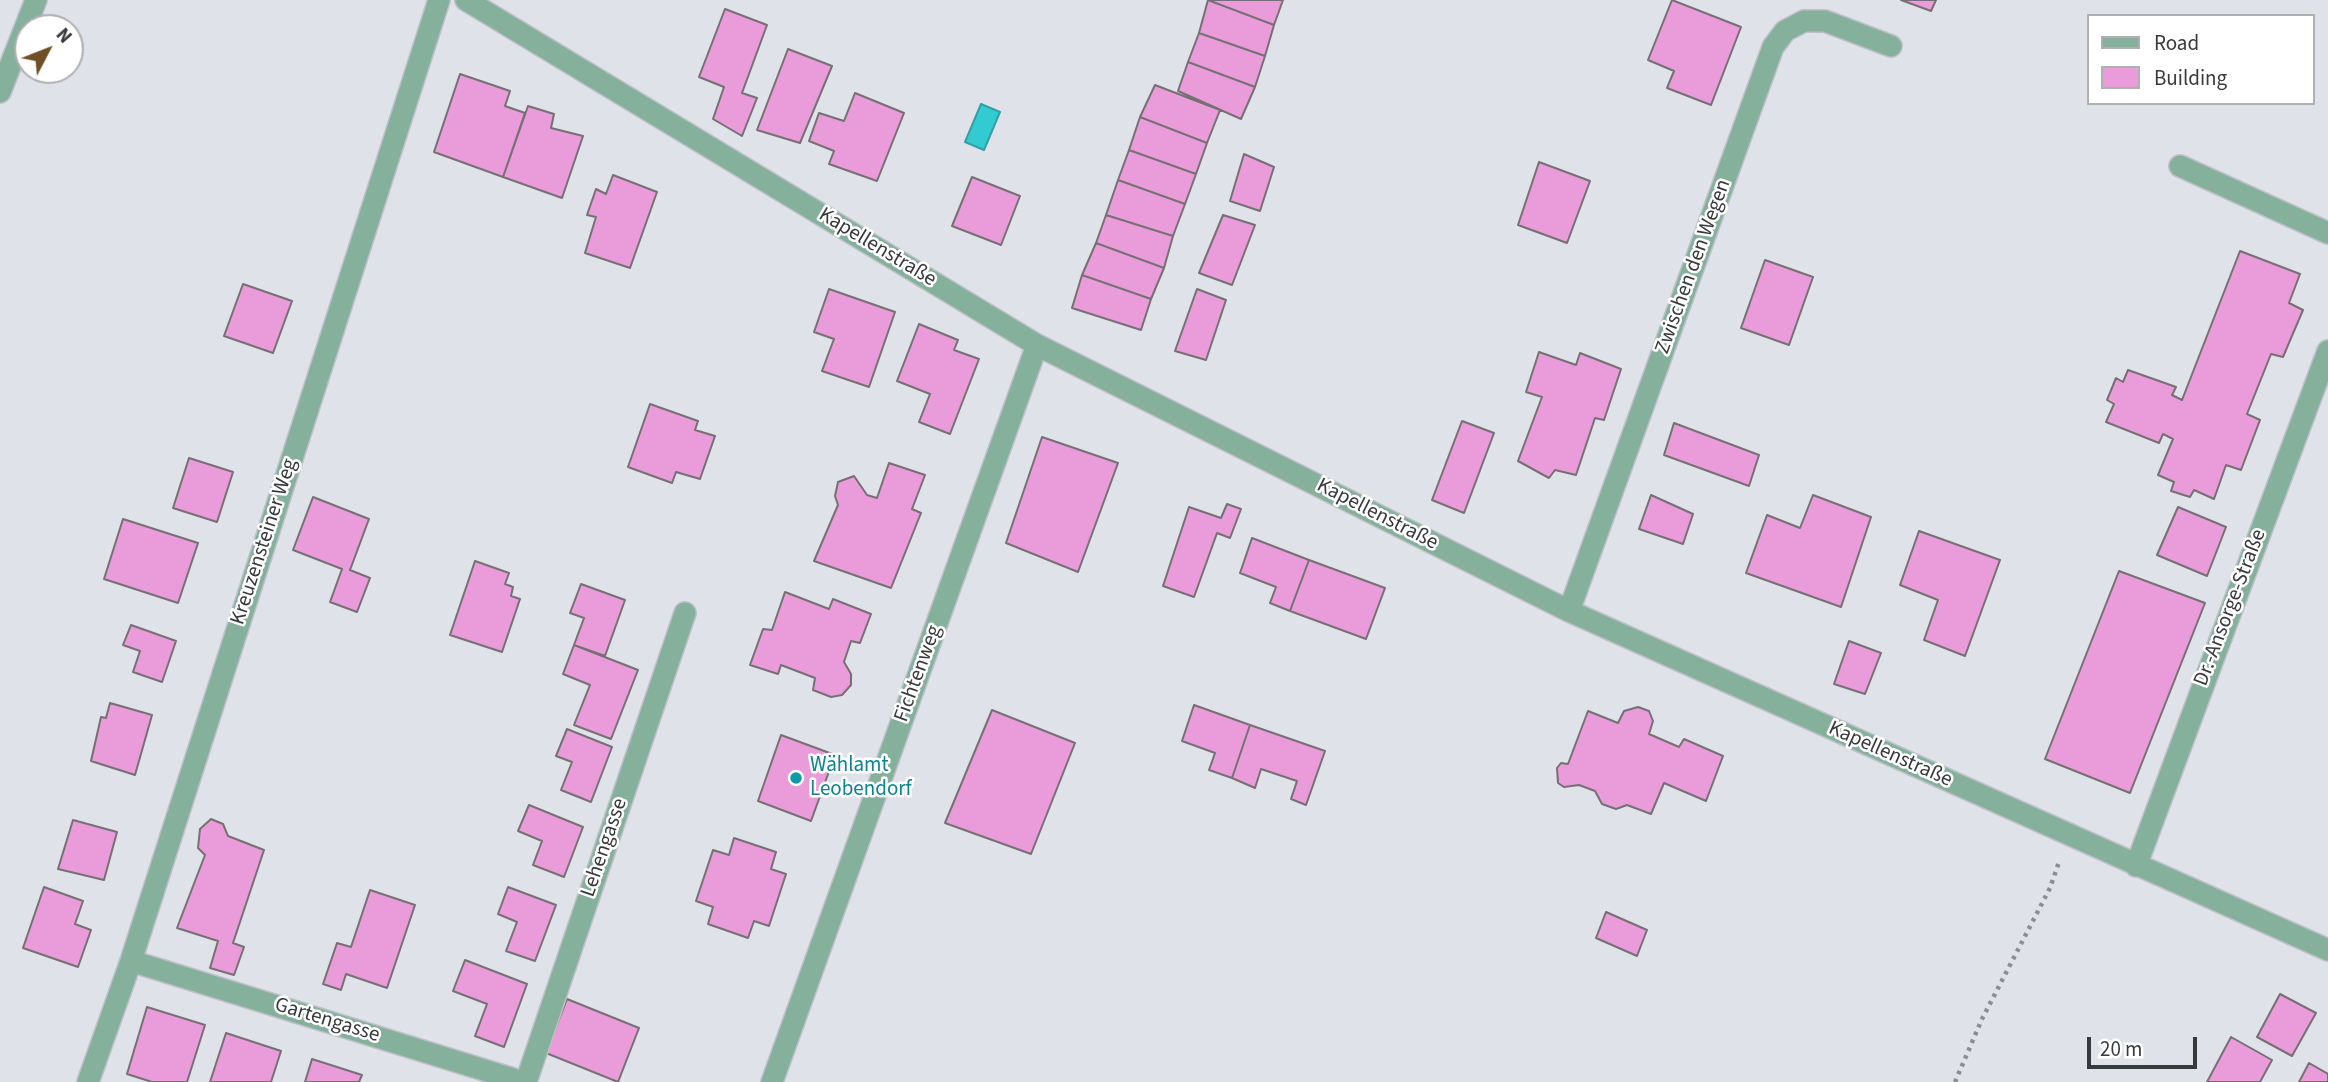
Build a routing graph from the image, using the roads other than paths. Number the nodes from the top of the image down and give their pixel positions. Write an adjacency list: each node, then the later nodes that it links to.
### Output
1 (36, 0): 5 (street)
2 (439, 0): 14 (street, Kreuzensteiner Weg)
3 (466, 0): 8 (street, Kapellenstraße)
4 (1891, 46): 10 (street, Zwischen den Wegen)
5 (0, 92)
6 (2180, 166): 7 (street)
7 (2328, 233)
8 (1037, 345): 10 (street, Kapellenstraße); 17 (street, Fichtenweg)
9 (2328, 351): 12 (street, Dr.-Ansorge-Straße)
10 (1569, 611): 12 (street, Kapellenstraße)
11 (685, 613): 16 (street, Lehengasse)
12 (2136, 866): 13 (street, Kapellenstraße)
13 (2328, 950)
14 (131, 961): 15 (street, Kreuzensteiner Weg); 16 (street, Gartengasse)
15 (88, 1082)
16 (524, 1082)
17 (772, 1082)

